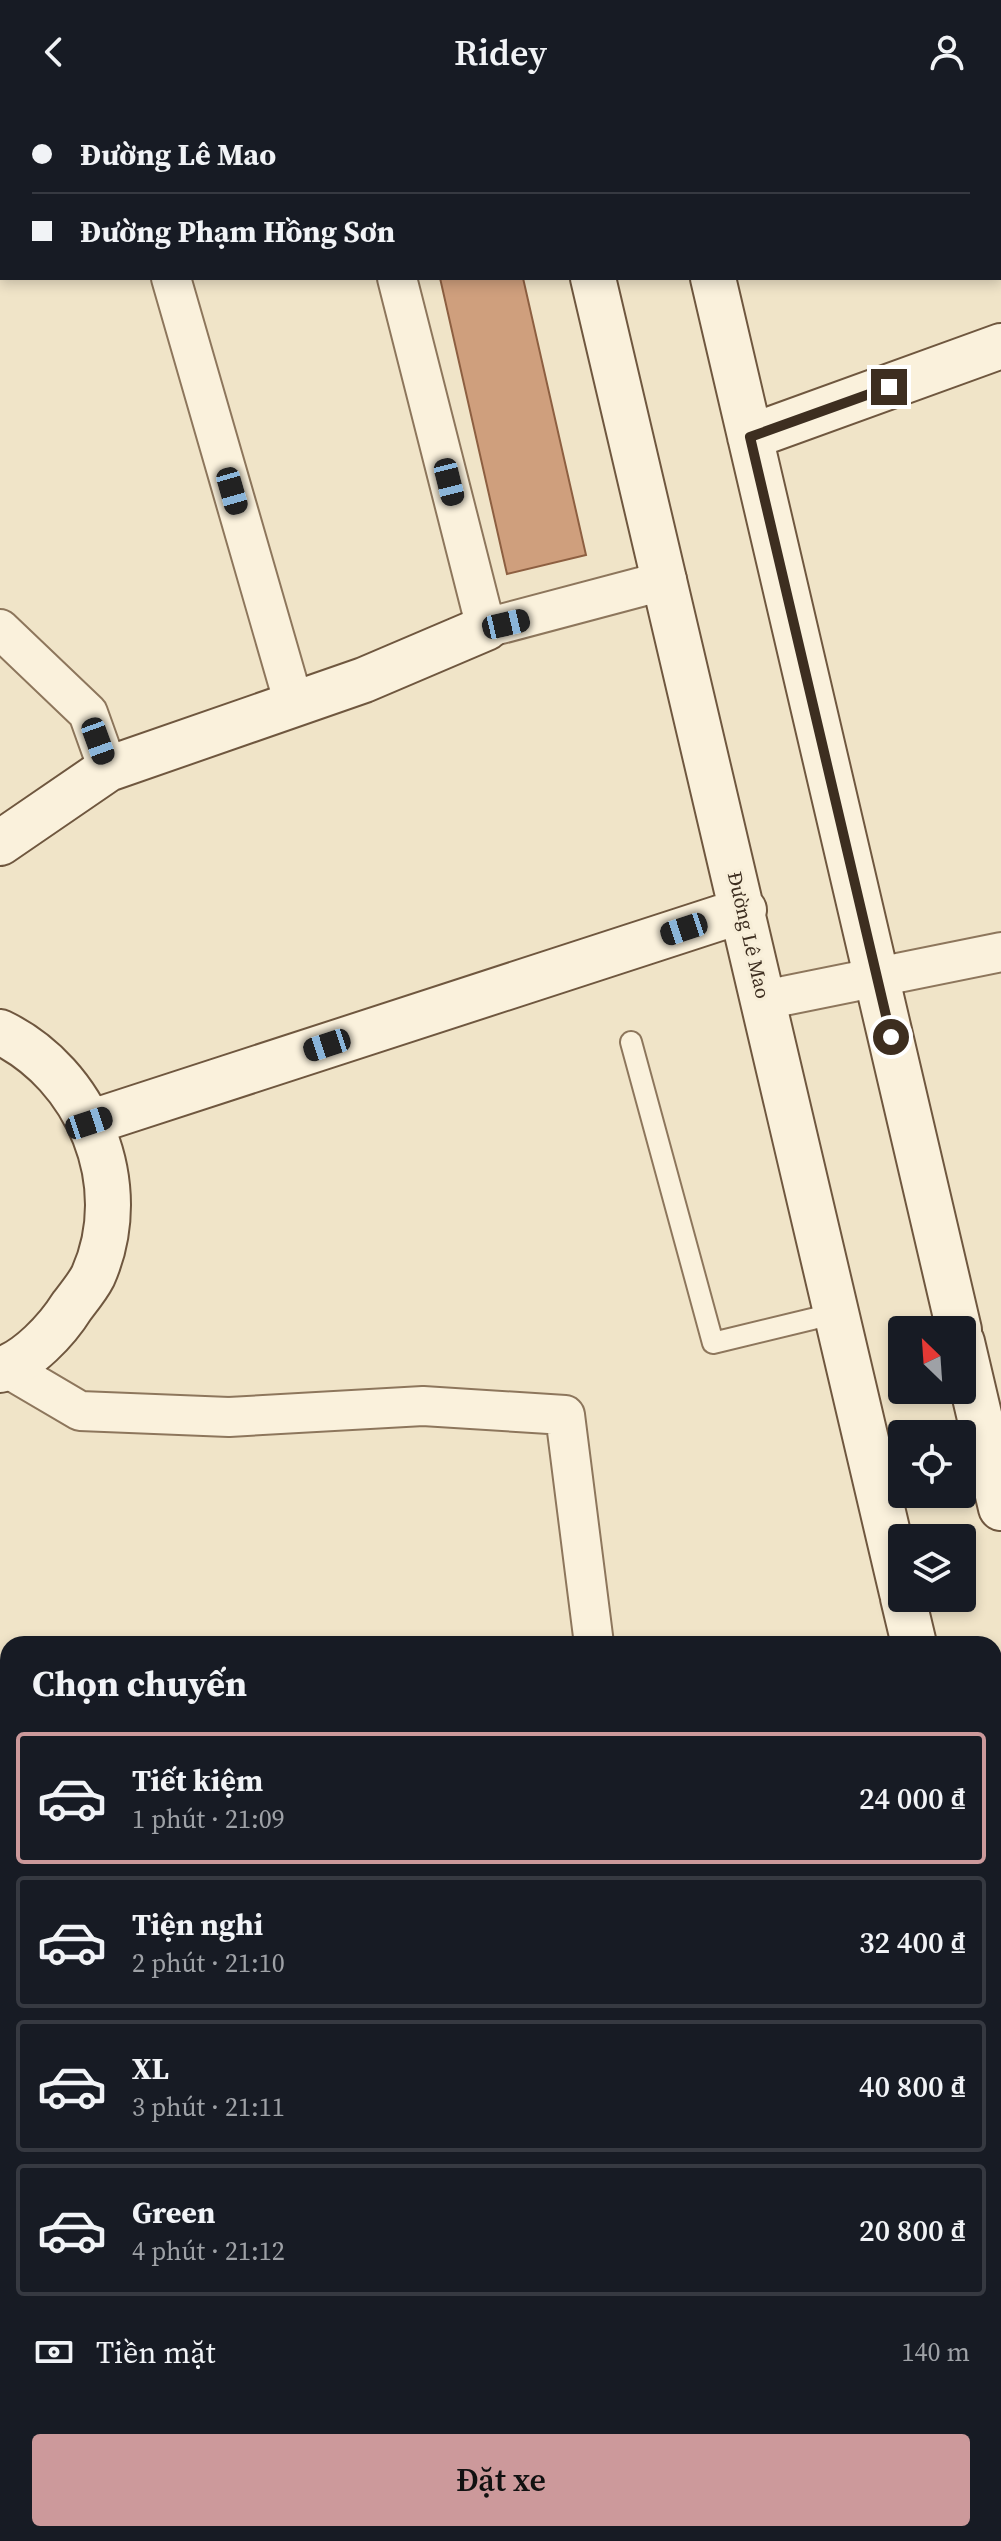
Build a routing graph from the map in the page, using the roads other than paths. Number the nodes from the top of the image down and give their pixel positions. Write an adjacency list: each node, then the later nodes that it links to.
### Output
1 (172, 280): 10 (street)
2 (398, 280): 8 (street)
3 (593, 280): 7 (street, Đường Lê Mao)
4 (713, 280): 6 (street)
5 (1001, 346): 6 (street)
6 (750, 437): 15 (street)
7 (667, 580): 8 (street); 13 (street, Đường Lê Mao)
8 (486, 628): 10 (street)
9 (0, 629): 11 (street)
10 (294, 704): 11 (street)
11 (108, 769): 12 (street)
12 (0, 843)
13 (744, 910): 16 (street, Đường Lê Mao); 19 (street)
14 (1001, 952): 15 (street)
15 (877, 978): 16 (street); 21 (street)
16 (764, 1000): 20 (street, Đường Lê Mao)
17 (0, 1032): 19 (street)
18 (631, 1042): 20 (lane)
19 (89, 1123): 22 (street)
20 (837, 1313): 25 (street, Đường Lê Mao)
21 (956, 1316)
22 (3, 1369): 27 (street)
23 (976, 1402): 24 (street)
24 (1001, 1508)
25 (888, 1531)
26 (907, 1612): 28 (street, Đường Lê Mao)
27 (593, 1636)
28 (912, 1636)

